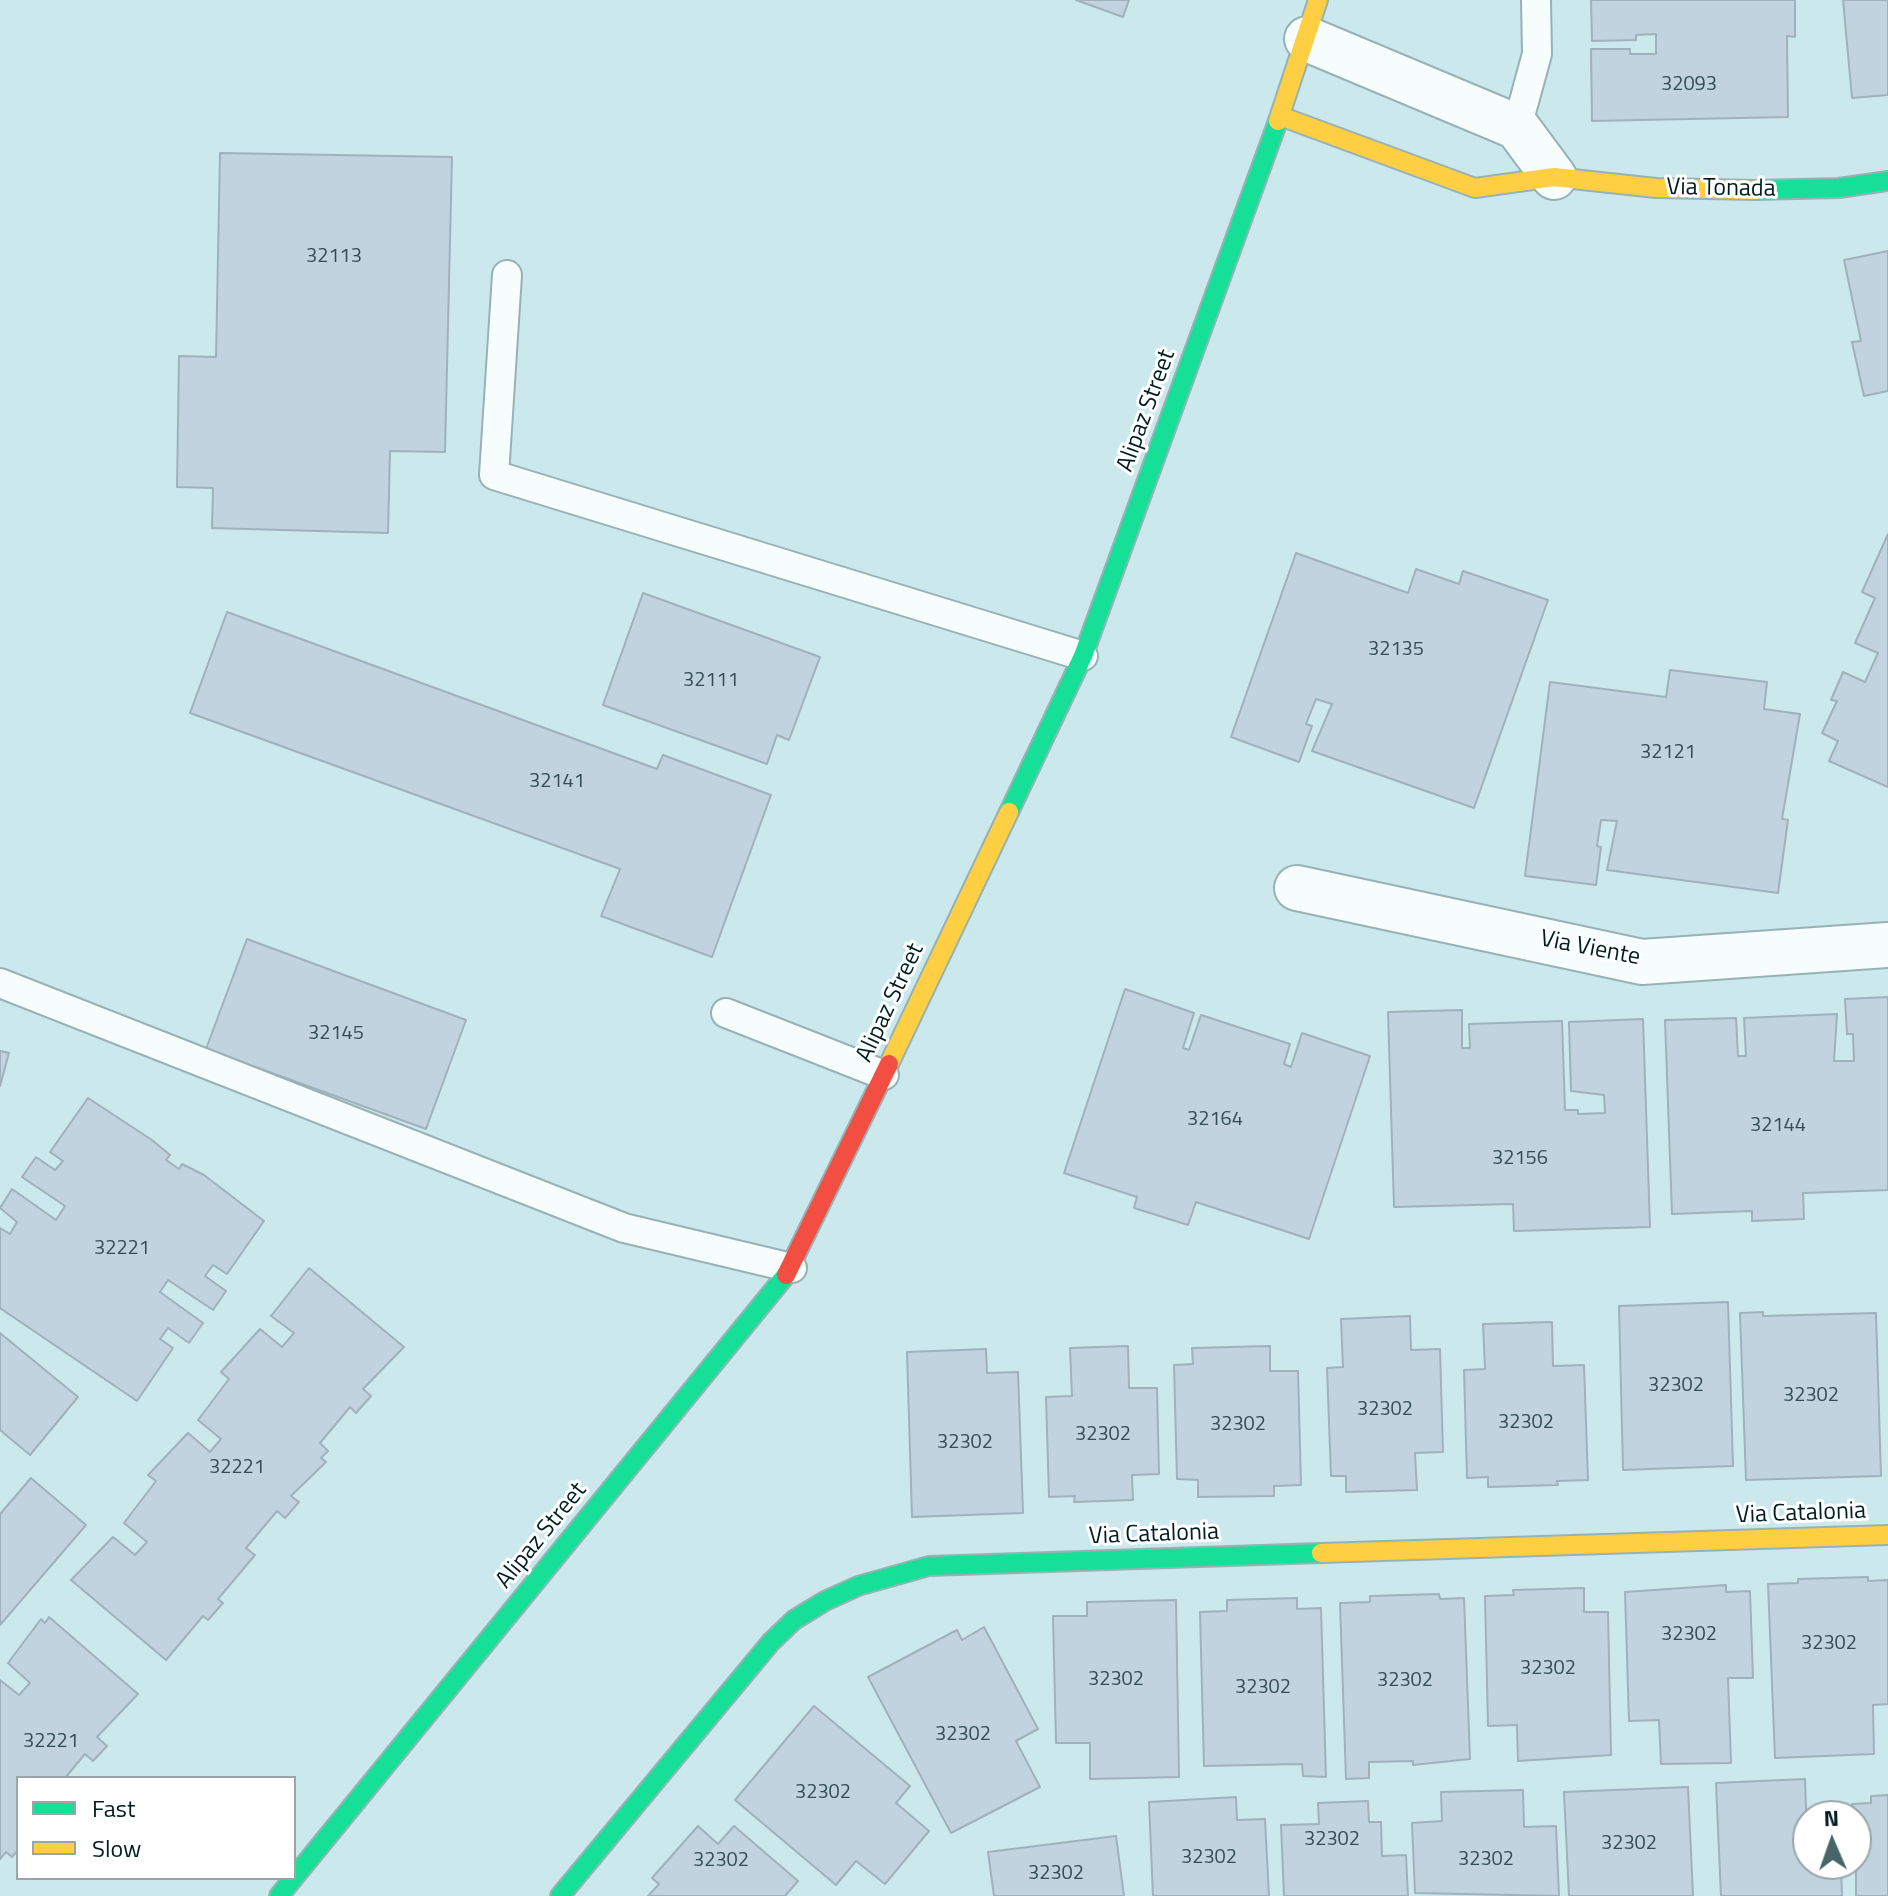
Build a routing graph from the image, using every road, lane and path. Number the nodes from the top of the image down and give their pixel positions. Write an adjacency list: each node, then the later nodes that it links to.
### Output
1 (1536, 0): 4 (lane)
2 (1312, 20): 3 (main road, Alipaz Street); 4 (street)
3 (1280, 116): 5 (main road, Via Tonada); 8 (main road, Alipaz Street)
4 (1517, 127): 5 (street)
5 (1554, 177): 6 (main road, Via Tonada)
6 (1888, 181)
7 (507, 275): 8 (lane)
8 (1083, 656): 13 (main road, Alipaz Street)
9 (1297, 888): 10 (street, Via Viente)
10 (1888, 945)
11 (0, 983): 14 (lane)
12 (726, 1013): 13 (lane)
13 (884, 1075): 14 (main road, Alipaz Street)
14 (792, 1268): 16 (main road, Alipaz Street)
15 (1888, 1535): 19 (main road, Via Catalonia)
16 (296, 1875)
17 (292, 1880): 18 (main road, Alipaz Street)
18 (279, 1896)
19 (560, 1896)

